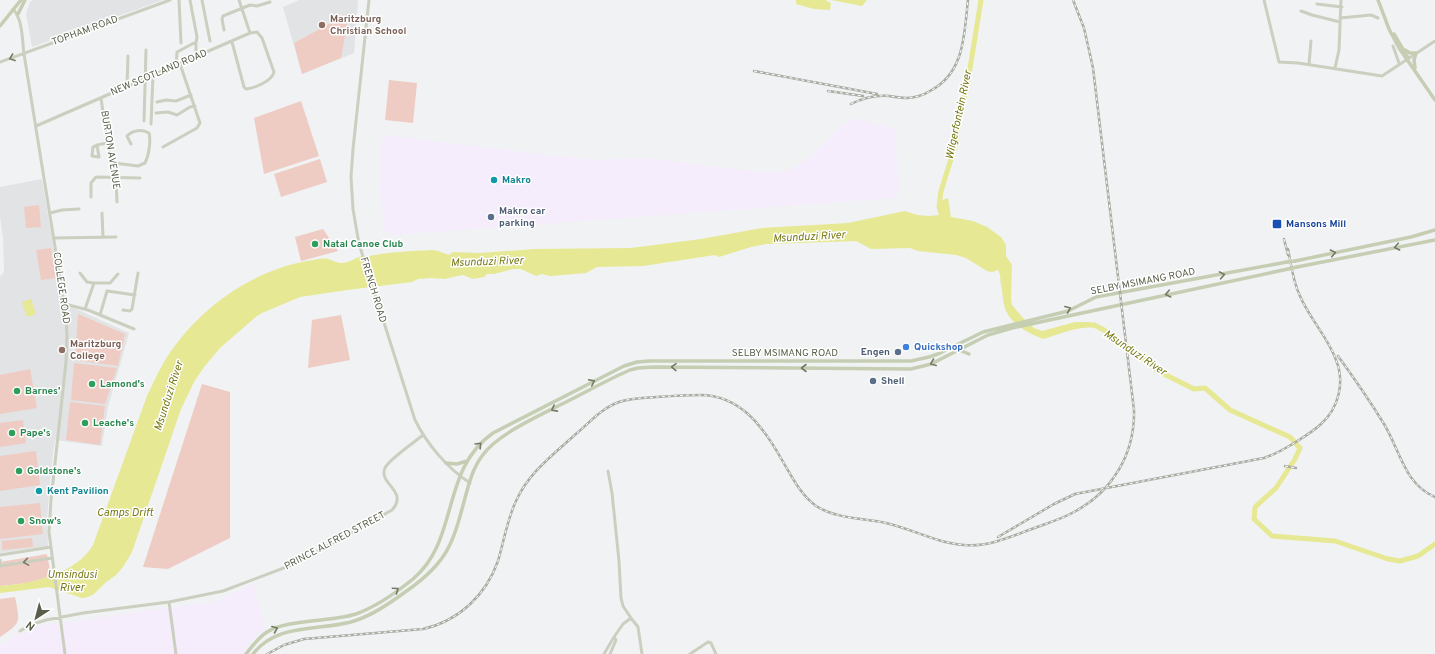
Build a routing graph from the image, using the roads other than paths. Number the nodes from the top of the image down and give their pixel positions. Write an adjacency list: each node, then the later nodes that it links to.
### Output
1 (21, 0): 15 (main road)
2 (25, 0): 18 (main road)
3 (170, 0): 33 (street, TOPHAM ROAD)
4 (179, 0): 28 (street)
5 (190, 0): 29 (street)
6 (202, 0): 24 (street)
7 (238, 0): 16 (street)
8 (369, 0): 90 (street, FRENCH ROAD)
9 (1264, 0): 41 (street)
10 (1341, 0): 14 (street)
11 (1379, 0): 31 (main road); 37 (main road)
12 (270, 2): 16 (street)
13 (1317, 4): 14 (street)
14 (1342, 8): 20 (street)
15 (13, 9): 18 (street); 21 (main road)
16 (242, 9): 22 (street); 23 (street)
17 (1301, 11): 20 (street)
18 (18, 14): 33 (street, COLLEGE ROAD)
19 (1378, 18): 20 (street)
20 (1340, 20): 43 (street)
21 (0, 26)
22 (224, 30)
23 (250, 33): 27 (street, NEW SCOTLAND ROAD); 27 (street)
24 (210, 41)
25 (1310, 41): 41 (street)
26 (1435, 41): 34 (street)
27 (232, 42): 36 (street, NEW SCOTLAND ROAD)
28 (181, 43)
29 (196, 43): 36 (street); 42 (street)
30 (1393, 46): 39 (street)
31 (1401, 46): 34 (main road); 37 (main road)
32 (146, 50): 46 (street)
33 (24, 54): 38 (street, TOPHAM ROAD, one-way to 38); 56 (street, COLLEGE ROAD)
34 (1416, 54): 37 (street); 44 (main road)
35 (128, 56): 47 (street)
36 (196, 57): 40 (street, NEW SCOTLAND ROAD)
37 (1407, 59): 39 (street); 44 (main road); 50 (main road)
38 (0, 62)
39 (1399, 63): 43 (street)
40 (180, 64): 42 (street, NEW SCOTLAND ROAD); 48 (street)
41 (1309, 64): 43 (street)
42 (176, 66): 45 (street, NEW SCOTLAND ROAD)
43 (1335, 68)
44 (1415, 68): 50 (main road)
45 (153, 76): 46 (street, NEW SCOTLAND ROAD); 55 (street)
46 (144, 80): 47 (street, NEW SCOTLAND ROAD); 54 (street)
47 (127, 87): 49 (street, NEW SCOTLAND ROAD)
48 (191, 95): 51 (street); 52 (street)
49 (102, 98): 56 (street, NEW SCOTLAND ROAD); 57 (street, BURTON AVENUE)
50 (1435, 100)
51 (157, 102)
52 (195, 106): 53 (street); 60 (street)
53 (156, 113)
54 (144, 121)
55 (151, 124)
56 (36, 126): 67 (street, COLLEGE ROAD)
57 (108, 143): 59 (street); 61 (street, BURTON AVENUE)
58 (131, 144): 61 (street)
59 (97, 145)
60 (164, 147)
61 (114, 163): 62 (street, BURTON AVENUE)
62 (116, 177): 63 (street); 64 (street); 65 (street, BURTON AVENUE)
63 (140, 178)
64 (91, 197)
65 (117, 202)
66 (79, 209): 67 (street)
67 (50, 213): 72 (street, COLLEGE ROAD)
68 (102, 213): 70 (street)
69 (1435, 230): 83 (main road, SELBY MSIMANG ROAD, one-way to 69, bridge)
70 (103, 237): 71 (street); 72 (street)
71 (116, 237)
72 (54, 238): 79 (street, COLLEGE ROAD)
73 (1435, 240): 83 (main road, SELBY MSIMANG ROAD, one-way to 83, bridge)
74 (80, 273): 77 (street)
75 (118, 274): 77 (street)
76 (138, 274): 78 (street)
77 (94, 283): 80 (street)
78 (135, 295): 81 (street); 82 (street)
79 (64, 304): 80 (street); 96 (street, COLLEGE ROAD)
80 (85, 309): 82 (street)
81 (123, 310)
82 (100, 315): 85 (street)
83 (1032, 322): 84 (main road, SELBY MSIMANG ROAD)
84 (1011, 326): 86 (main road, SELBY MSIMANG ROAD); 87 (main road, SELBY MSIMANG ROAD)
85 (134, 329)
86 (980, 339): 87 (main road); 88 (main road, SELBY MSIMANG ROAD)
87 (963, 341): 91 (main road, SELBY MSIMANG ROAD, one-way to 87)
88 (959, 350): 89 (main road); 95 (main road, SELBY MSIMANG ROAD, one-way to 95)
89 (969, 354)
90 (423, 435): 92 (street, FRENCH ROAD); 100 (street, PRINCE ALFRED STREET)
91 (467, 460): 92 (main road); 94 (main road, SELBY MSIMANG ROAD)
92 (446, 463): 94 (street, FRENCH ROAD)
93 (608, 471): 102 (street)
94 (459, 476): 95 (street, FRENCH ROAD); 105 (main road, SELBY MSIMANG ROAD, one-way to 94)
95 (470, 483): 108 (main road, SELBY MSIMANG ROAD)
96 (51, 547): 97 (street); 98 (street, COLLEGE ROAD)
97 (0, 554)
98 (52, 558): 99 (street, one-way to 99); 101 (street, COLLEGE ROAD)
99 (0, 563)
100 (169, 602): 101 (street, PRINCE ALFRED STREET); 107 (street)
101 (60, 618): 103 (street, PRINCE ALFRED STREET); 106 (street, COLLEGE ROAD)
102 (631, 618): 104 (street); 111 (street)
103 (20, 632)
104 (614, 637): 109 (street); 110 (street)
105 (246, 653)
106 (65, 654)
107 (176, 654)
108 (253, 654)
109 (604, 654)
110 (610, 654)
111 (642, 654)
112 (690, 654): 113 (street)
113 (716, 654)

